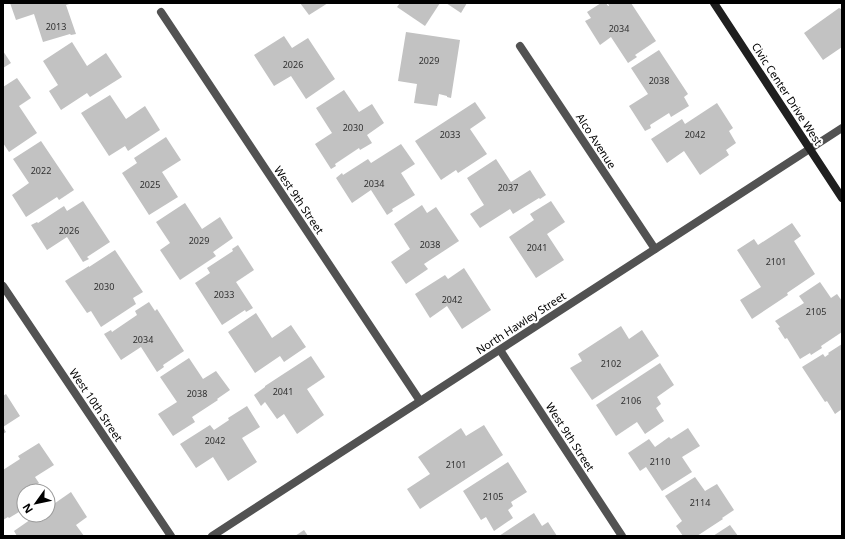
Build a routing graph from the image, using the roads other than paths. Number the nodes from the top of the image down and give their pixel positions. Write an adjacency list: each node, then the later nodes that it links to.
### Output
1 (714, 3): 5 (main road, Civic Center Drive West)
2 (161, 12): 10 (street, West 9th Street)
3 (520, 46): 7 (street, Alco Avenue)
4 (842, 128): 5 (street, North Hawley Street)
5 (810, 149): 6 (main road, Civic Center Drive West); 7 (street, North Hawley Street)
6 (842, 198)
7 (655, 249): 9 (street, North Hawley Street)
8 (3, 286): 11 (street, West 10th Street)
9 (500, 350): 10 (street, North Hawley Street); 13 (street, West 9th Street)
10 (420, 401): 12 (street, North Hawley Street)
11 (171, 536)
12 (212, 536)
13 (622, 536)

